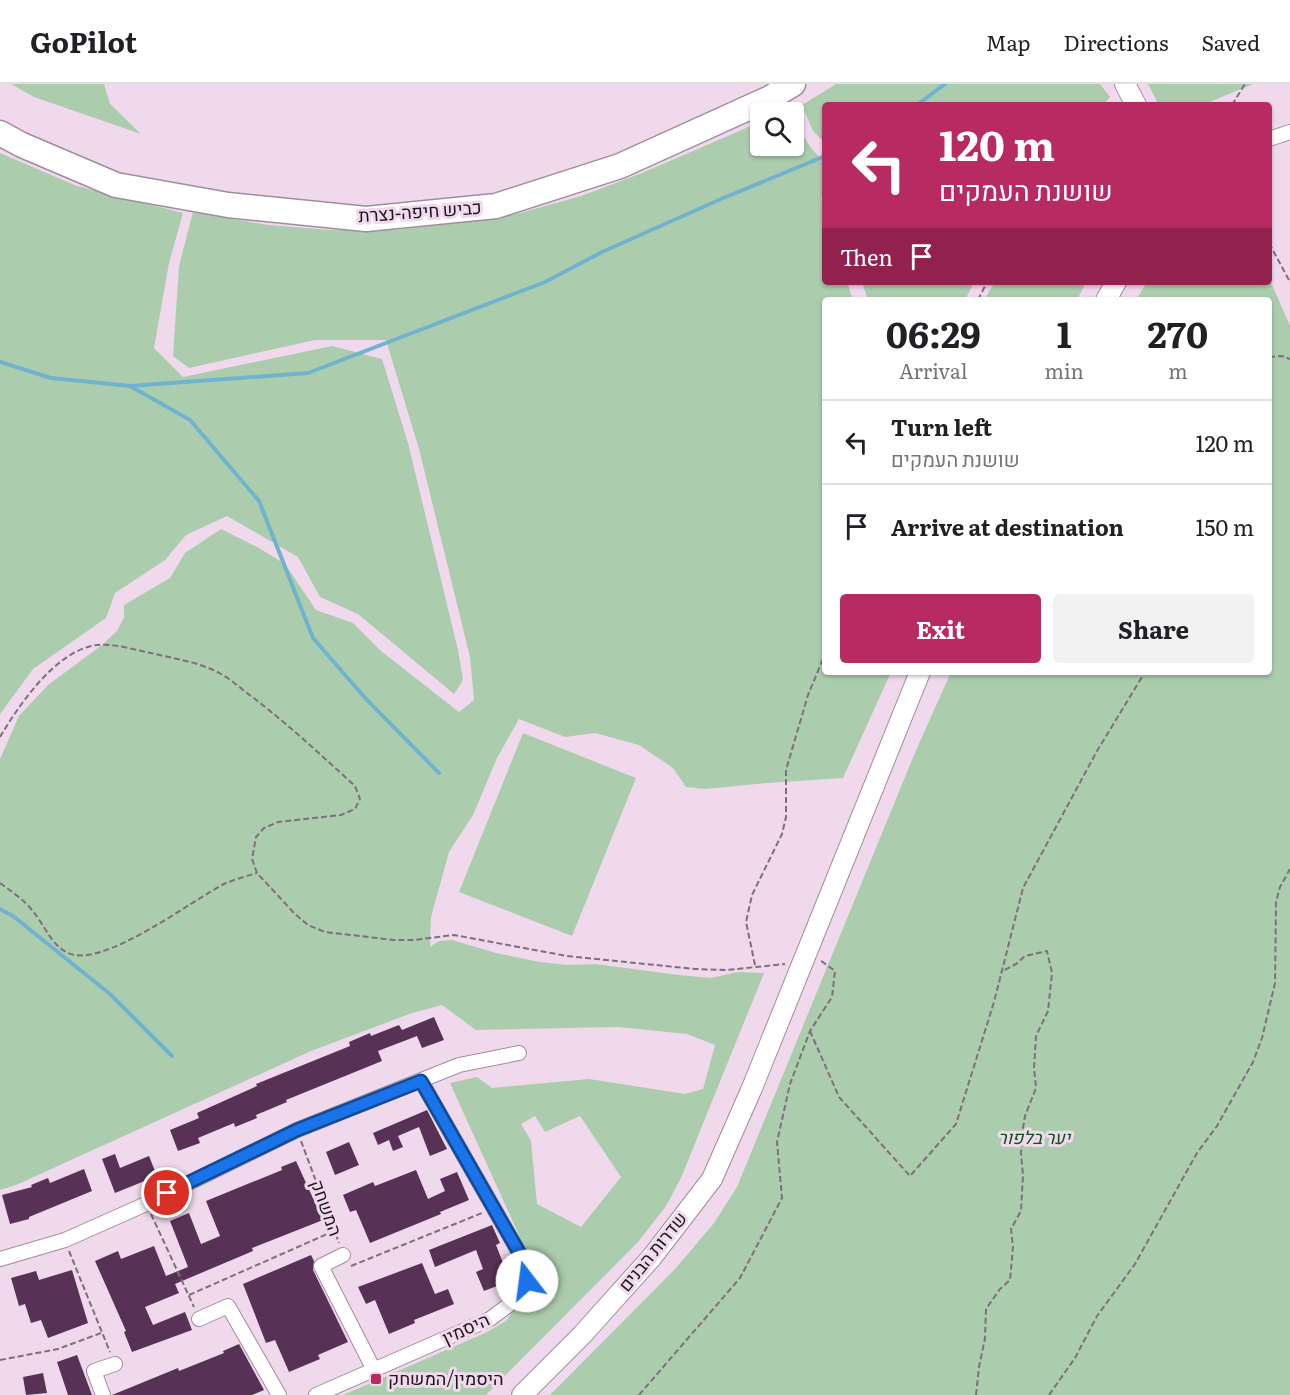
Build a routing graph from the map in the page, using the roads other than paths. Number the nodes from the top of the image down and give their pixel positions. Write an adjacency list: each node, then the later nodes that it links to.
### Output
1 (793, 84): 5 (highway, כביש חיפה-נצרת)
2 (1125, 84): 3 (main road)
3 (1134, 102)
4 (1290, 132): 6 (street)
5 (0, 133)
6 (1272, 138)
7 (919, 675): 18 (main road, שדרות הבנים)
8 (519, 1053): 9 (street)
9 (421, 1081): 11 (street); 14 (street, היסמין)
10 (343, 1255): 14 (street, המשחק)
11 (0, 1259)
12 (199, 1318): 16 (street)
13 (115, 1364): 15 (street)
14 (374, 1370): 17 (street, היסמין)
15 (103, 1395)
16 (279, 1395)
17 (316, 1395)
18 (522, 1395)

